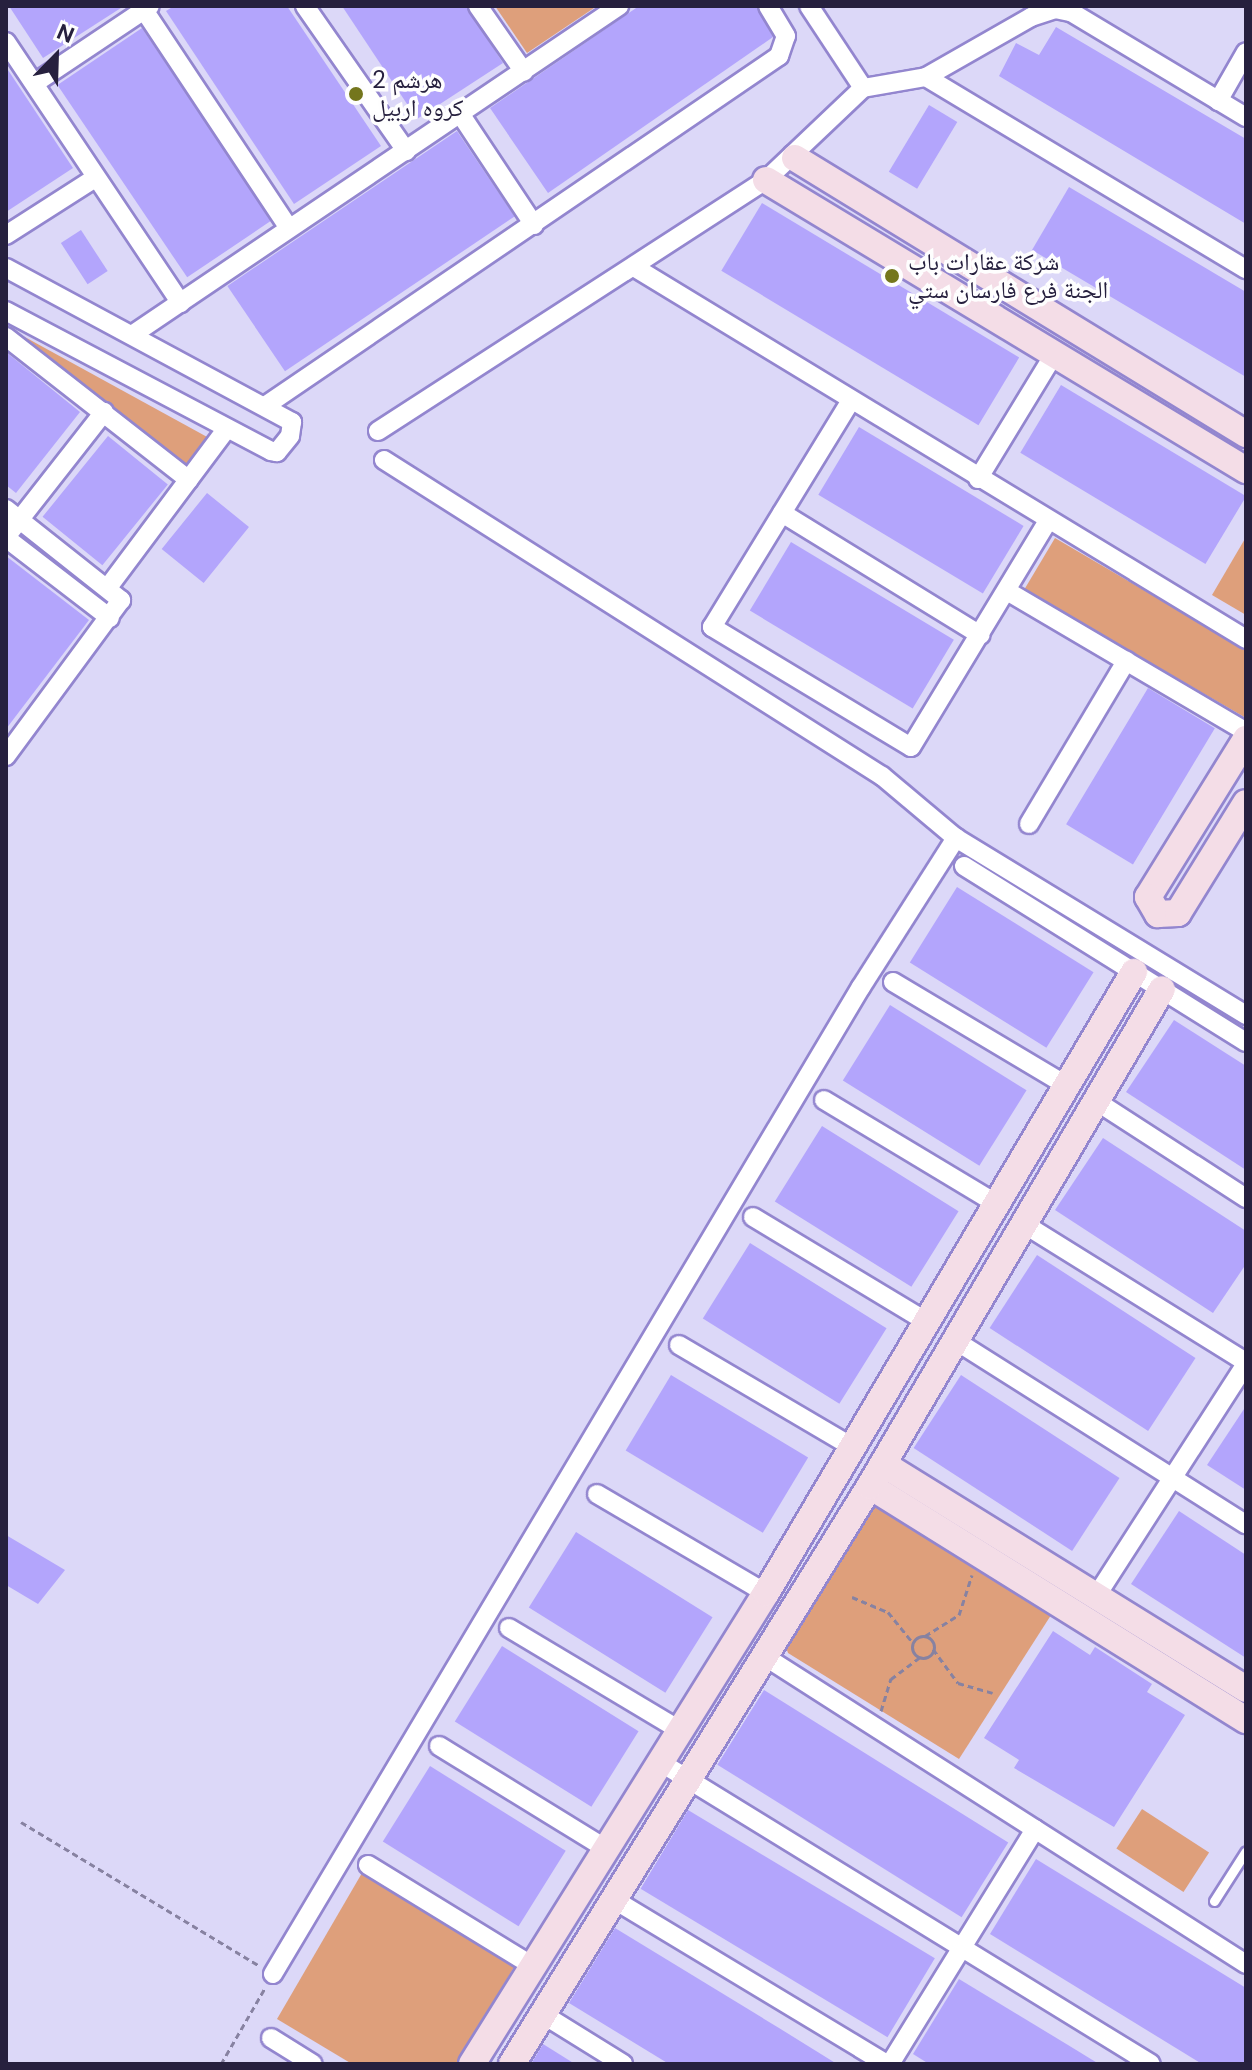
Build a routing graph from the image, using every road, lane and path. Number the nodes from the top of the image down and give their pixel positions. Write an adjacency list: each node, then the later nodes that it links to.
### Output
1 (305, 6): 16 (street)
2 (478, 6): 9 (street)
3 (768, 6): 20 (street)
4 (809, 6): 12 (street)
5 (615, 7): 9 (street)
6 (147, 8): 11 (street); 21 (street)
7 (6, 42): 11 (street)
8 (1246, 52): 13 (street)
9 (524, 72): 14 (street)
10 (926, 77): 12 (street); 13 (street); 25 (street)
11 (35, 83): 18 (street)
12 (863, 88): 17 (street)
13 (1218, 101): 15 (street)
14 (461, 115): 16 (street); 20 (street)
15 (1246, 117)
16 (406, 151): 21 (street)
17 (795, 158): 19 (street); 36 (street)
18 (95, 178): 22 (street); 26 (street)
19 (766, 180): 23 (street); 30 (street)
20 (534, 225): 32 (street)
21 (289, 228): 26 (street)
22 (6, 235)
23 (634, 267): 31 (street); 35 (street)
24 (6, 268): 28 (street)
25 (1246, 269)
26 (181, 303): 28 (street)
27 (6, 311): 34 (street)
28 (132, 335): 32 (street)
29 (6, 337): 33 (street)
30 (1055, 353): 38 (street); 39 (street)
31 (850, 402): 39 (street); 41 (street)
32 (265, 406): 34 (street)
33 (104, 412): 40 (street); 42 (street)
34 (227, 428): 40 (street)
35 (378, 431)
36 (1246, 434)
37 (384, 460): 56 (street)
38 (1246, 470)
39 (978, 479): 43 (street)
40 (189, 480): 45 (street)
41 (782, 513): 48 (street); 48 (street)
42 (13, 515): 44 (street); 45 (street)
43 (1048, 521): 46 (street); 49 (street)
44 (6, 537): 47 (street)
45 (109, 586): 47 (street)
46 (1007, 591): 48 (street); 50 (street)
47 (110, 618): 53 (street)
48 (980, 635)
49 (1246, 639)
50 (1126, 661): 51 (street); 55 (street)
51 (1246, 732)
52 (1246, 739): 54 (street)
53 (6, 756)
54 (1246, 803)
55 (1029, 824)
56 (956, 838): 61 (street); 109 (street)
57 (964, 866): 58 (street)
58 (1134, 972): 60 (street); 63 (street)
59 (893, 982): 63 (street)
60 (1162, 989): 62 (street); 65 (street)
61 (1246, 1015)
62 (1246, 1042)
63 (1069, 1087): 67 (street)
64 (824, 1100): 67 (street)
65 (1096, 1101): 66 (street); 69 (street)
66 (1246, 1198)
67 (999, 1205): 70 (street)
68 (753, 1217): 72 (street)
69 (1024, 1224): 71 (street); 75 (street)
70 (965, 1264): 71 (street); 72 (street)
71 (992, 1279): 73 (street)
72 (929, 1323): 76 (street)
73 (956, 1341): 77 (street); 78 (street)
74 (679, 1345): 76 (street)
75 (1246, 1363): 78 (street)
76 (854, 1448): 82 (street)
77 (876, 1475): 81 (street); 83 (street); 89 (street)
78 (1173, 1477): 80 (street); 83 (street)
79 (597, 1494): 82 (street)
80 (1246, 1524)
81 (966, 1546): 86 (path); 94 (street)
82 (766, 1593): 95 (street)
83 (1097, 1595): 91 (street)
84 (852, 1597): 87 (path)
85 (509, 1628): 95 (street)
86 (925, 1636): 87 (path); 88 (path)
87 (913, 1643): 90 (path)
88 (933, 1649): 90 (path); 92 (path)
89 (764, 1656): 98 (street); 100 (street)
90 (920, 1657): 93 (path)
91 (1246, 1689)
92 (993, 1693)
93 (881, 1711)
94 (1246, 1720)
95 (678, 1729): 97 (street)
96 (439, 1746): 101 (street)
97 (660, 1762): 98 (street); 101 (street)
98 (687, 1779): 104 (street); 106 (street)
99 (21, 1822): 109 (path)
100 (1035, 1829): 106 (street); 107 (street)
101 (605, 1848): 108 (street)
102 (1246, 1851): 105 (lane)
103 (368, 1865): 108 (street)
104 (613, 1899): 110 (street); 117 (street)
105 (1214, 1901)
106 (963, 1948): 117 (street); 118 (street)
107 (1246, 1964)
108 (533, 1966): 114 (street)
109 (273, 1974): 112 (path)
110 (544, 2015): 115 (street); 116 (street)
111 (271, 2038): 113 (street)
112 (221, 2064)
113 (313, 2064)
114 (472, 2064)
115 (512, 2064)
116 (623, 2064)
117 (888, 2064)
118 (1151, 2064)

